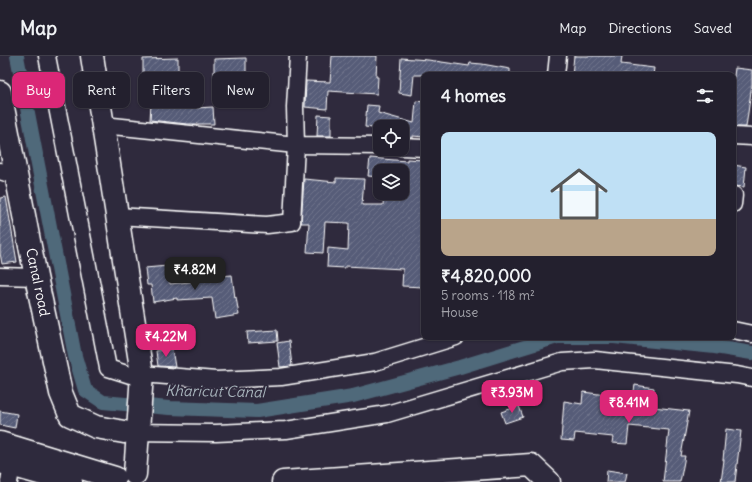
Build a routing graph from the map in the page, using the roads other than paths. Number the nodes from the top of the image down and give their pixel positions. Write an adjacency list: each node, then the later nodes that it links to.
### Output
1 (47, 56): 23 (street)
2 (81, 56): 23 (street)
3 (92, 56): 8 (street)
4 (298, 56): 11 (street)
5 (558, 56): 6 (street)
6 (556, 72)
7 (0, 92): 15 (street, Canal road)
8 (102, 125): 11 (street); 16 (street)
9 (736, 136): 10 (street)
10 (752, 138)
11 (296, 145): 12 (street); 16 (street)
12 (373, 146)
13 (409, 147): 14 (street)
14 (421, 148)
15 (8, 174): 18 (street, Canal road)
16 (117, 216): 23 (street)
17 (0, 276): 18 (street)
18 (36, 277): 24 (street, Canal road)
19 (736, 331): 20 (street)
20 (752, 334)
21 (446, 340): 23 (street)
22 (752, 378): 24 (street)
23 (135, 381): 24 (street)
24 (131, 428): 27 (street)
25 (0, 443): 27 (street)
26 (7, 470): 28 (street)
27 (125, 478)
28 (65, 481)
29 (283, 482): 30 (street)
30 (549, 482)

